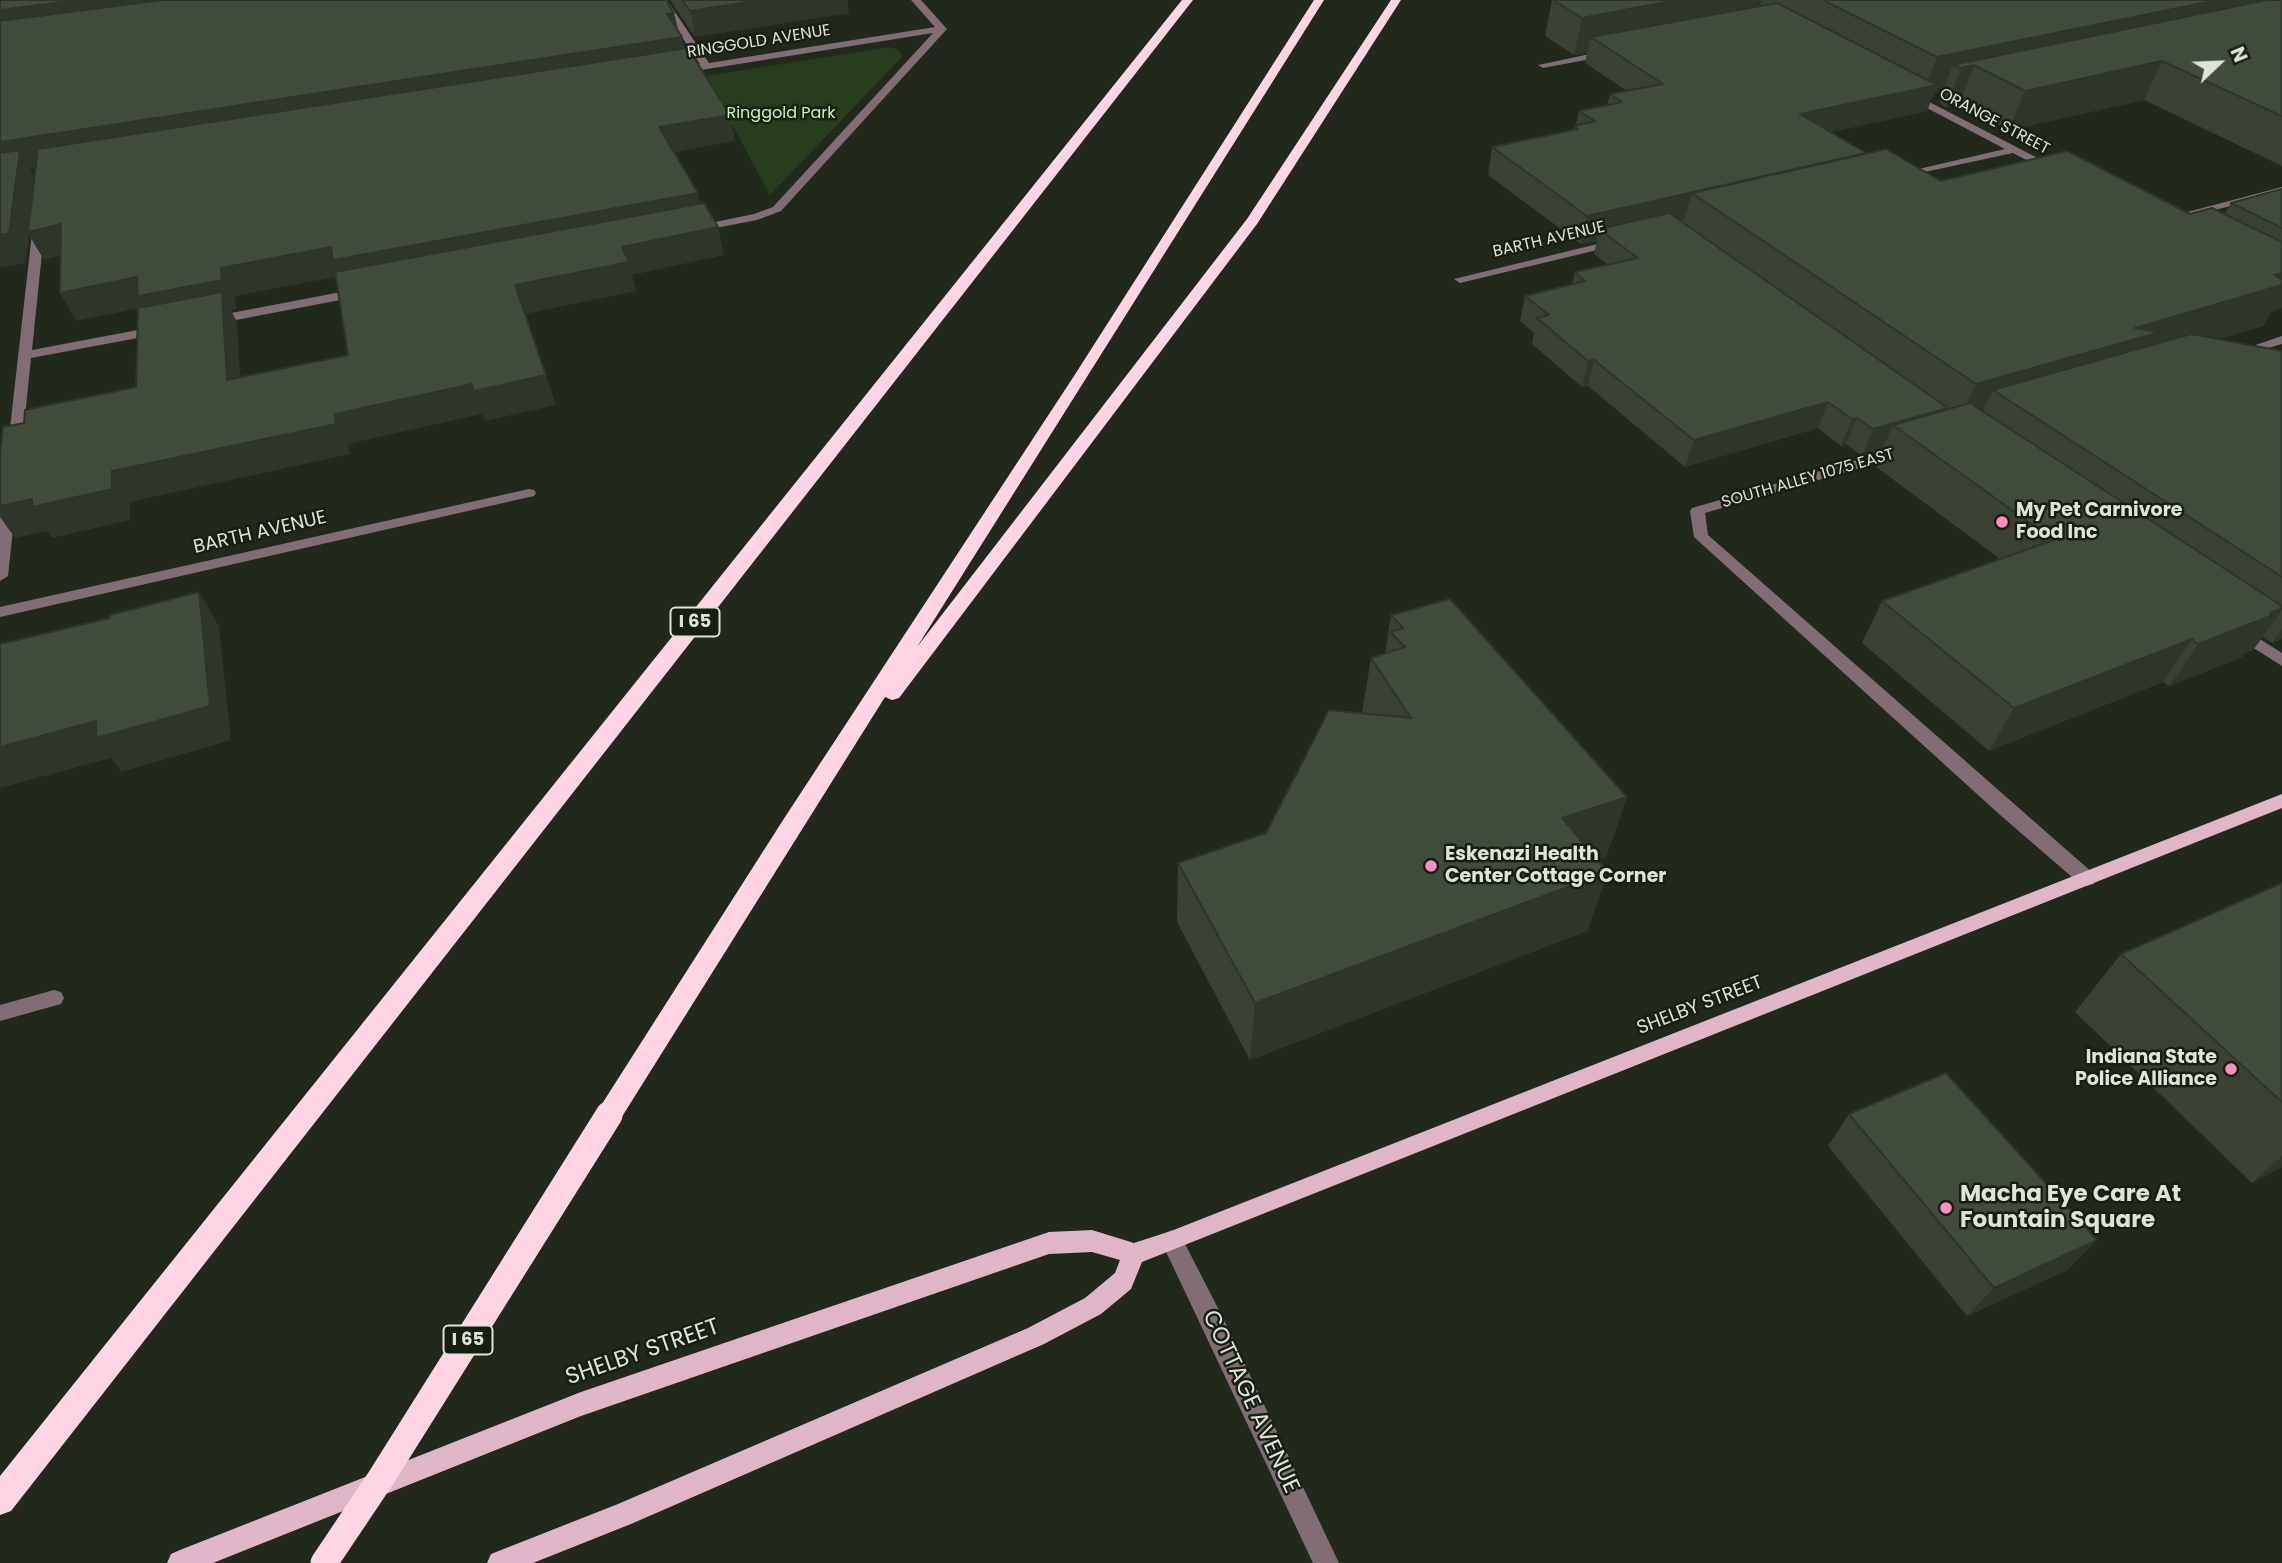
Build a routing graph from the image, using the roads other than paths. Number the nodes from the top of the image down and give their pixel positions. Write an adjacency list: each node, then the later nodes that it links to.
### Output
1 (662, 0): 9 (street)
2 (916, 0): 6 (street)
3 (1188, 0): 44 (highway, I 65)
4 (1319, 0): 38 (highway, I 65)
5 (1396, 0): 38 (highway)
6 (942, 29): 9 (street, RINGGOLD AVENUE); 20 (street)
7 (1624, 50): 8 (street)
8 (1543, 65)
9 (706, 66): 10 (street, RINGGOLD AVENUE)
10 (664, 73)
11 (1898, 89): 13 (street, ORANGE STREET)
12 (1936, 97): 13 (street)
13 (1921, 101): 14 (street, ORANGE STREET)
14 (2014, 150): 15 (street, ORANGE STREET); 16 (street)
15 (2062, 175)
16 (1893, 178)
17 (2282, 190): 19 (street)
18 (41, 208): 27 (street)
19 (2164, 229)
20 (688, 231)
21 (1637, 237): 22 (street, BARTH AVENUE)
22 (1460, 279)
23 (377, 289): 24 (street)
24 (202, 322)
25 (175, 327): 27 (street)
26 (2282, 340): 28 (street)
27 (26, 355): 30 (street)
28 (2229, 355)
29 (1915, 447): 39 (street, SOUTH ALLEY 1075 EAST)
30 (13, 466)
31 (10, 493): 33 (street)
32 (529, 493): 34 (street, BARTH AVENUE)
33 (0, 576)
34 (0, 612)
35 (2225, 622): 36 (street)
36 (2282, 660)
37 (2282, 801): 39 (main road, SHELBY STREET)
38 (793, 823): 46 (highway, I 65, bridge)
39 (2087, 879): 42 (main road, SHELBY STREET)
40 (54, 998): 41 (street)
41 (0, 1013)
42 (1172, 1241): 43 (main road, SHELBY STREET); 48 (street, COTTAGE AVENUE)
43 (1134, 1254): 45 (main road, SHELBY STREET); 47 (main road)
44 (0, 1500)
45 (180, 1563)
46 (324, 1563)
47 (500, 1563)
48 (1326, 1563)

